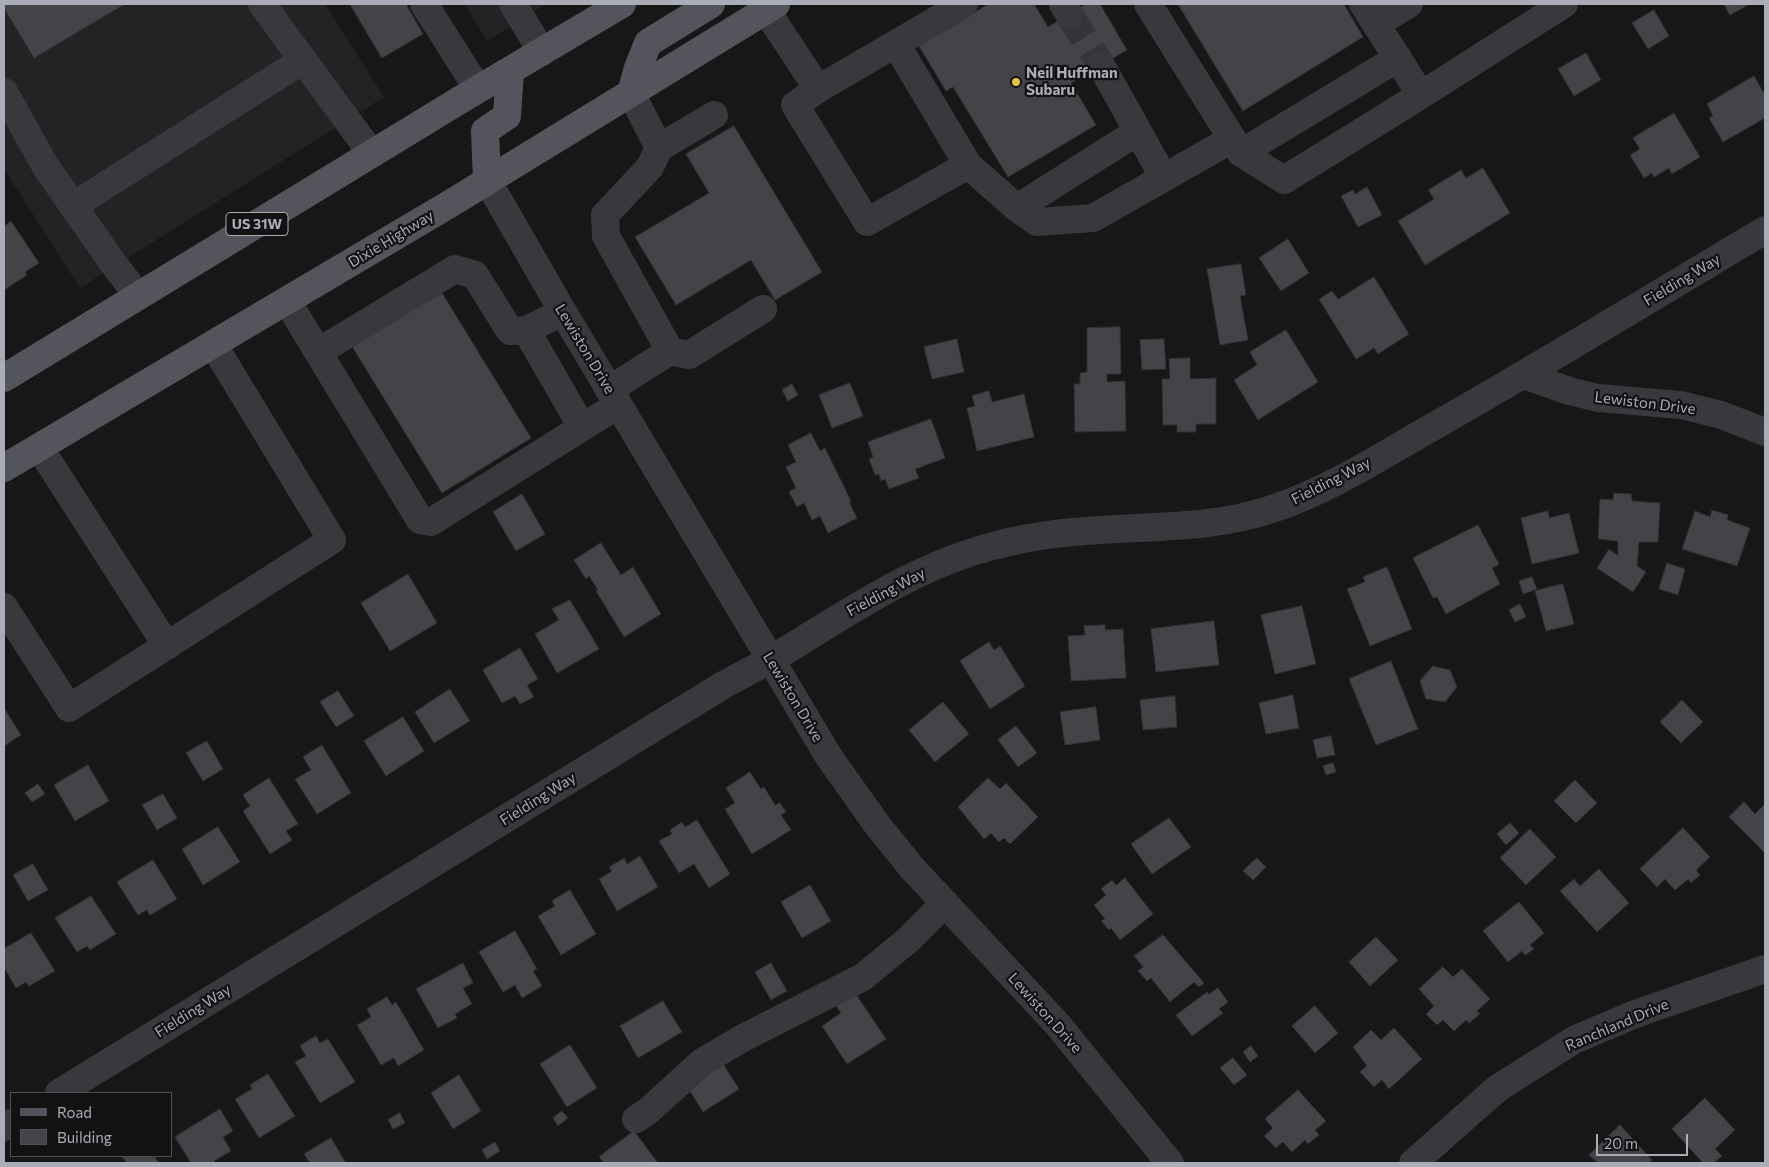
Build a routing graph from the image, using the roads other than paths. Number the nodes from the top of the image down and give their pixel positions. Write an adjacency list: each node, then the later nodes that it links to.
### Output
1 (262, 4): 15 (street)
2 (424, 4): 18 (street)
3 (513, 4): 13 (street)
4 (622, 4): 13 (main road, US 31W)
5 (711, 4): 21 (main road)
6 (964, 4): 12 (street)
7 (1148, 4): 25 (street)
8 (1409, 4): 11 (street)
9 (1564, 4): 22 (street)
10 (771, 7): 19 (street); 21 (main road, Dixie Highway)
11 (1369, 14): 14 (street)
12 (896, 44): 19 (street); 28 (street)
13 (542, 52): 17 (main road, US 31W)
14 (1398, 58): 22 (street); 25 (street)
15 (303, 60): 27 (street); 31 (street)
16 (1101, 65): 24 (street)
17 (510, 71): 18 (main road, US 31W); 30 (main road)
18 (478, 89): 27 (main road, US 31W)
19 (818, 90): 28 (street)
20 (4, 92): 31 (street)
21 (631, 93): 26 (street); 30 (main road, Dixie Highway)
22 (1421, 95): 25 (street)
23 (714, 115): 26 (street)
24 (1137, 132): 29 (street); 32 (street)
25 (1237, 146): 29 (street)
26 (659, 148): 40 (street)
27 (372, 154): 34 (main road, US 31W)
28 (968, 165): 32 (street)
29 (1164, 178): 32 (street)
30 (487, 180): 35 (main road, Dixie Highway); 37 (street, Lewiston Drive)
31 (73, 206): 34 (street)
32 (1017, 208)
33 (1765, 230): 42 (street, Fielding Way)
34 (138, 296): 43 (main road, US 31W)
35 (287, 301): 39 (main road, Dixie Highway); 41 (street)
36 (763, 309): 40 (street)
37 (563, 312): 38 (street); 44 (street, Lewiston Drive)
38 (526, 330): 41 (street); 45 (street)
39 (213, 344): 47 (main road, Dixie Highway); 50 (street)
40 (670, 351): 44 (street)
41 (318, 352): 45 (street)
42 (1524, 375): 46 (street, Lewiston Drive); 51 (street, Fielding Way)
43 (4, 378)
44 (613, 397): 45 (street); 51 (street, Lewiston Drive)
45 (582, 427)
46 (1765, 432)
47 (39, 448): 48 (main road, Dixie Highway); 50 (street)
48 (4, 468)
49 (4, 606): 50 (street)
50 (167, 646)
51 (770, 660): 52 (street, Lewiston Drive); 54 (street, Fielding Way)
52 (945, 903): 55 (street); 56 (street, Lewiston Drive)
53 (1765, 969): 57 (street, Ranchland Drive)
54 (61, 1092)
55 (636, 1119)
56 (1170, 1163)
57 (1413, 1163)

